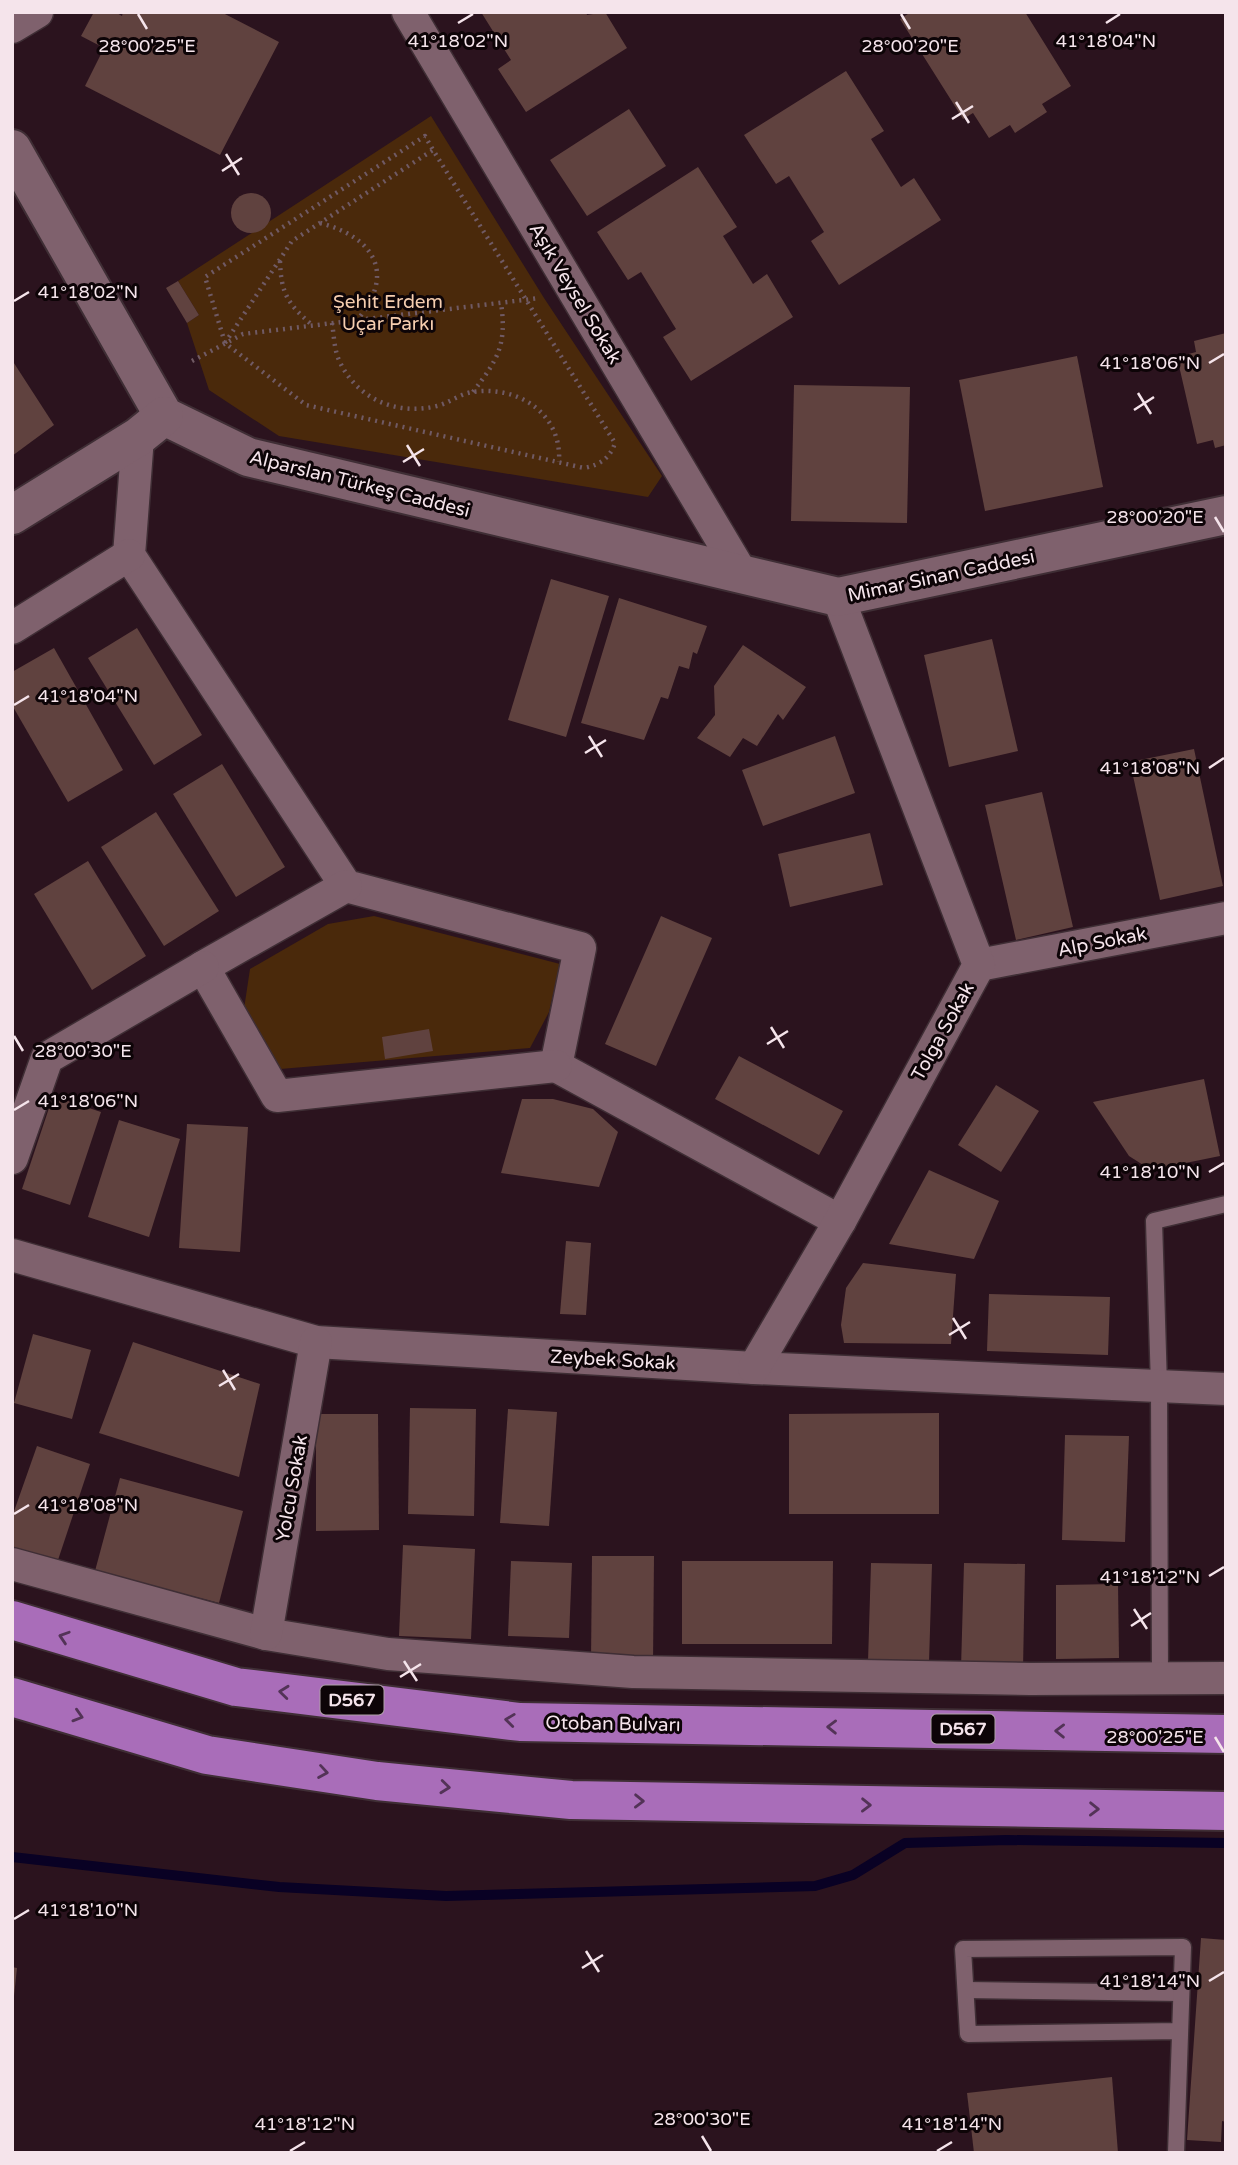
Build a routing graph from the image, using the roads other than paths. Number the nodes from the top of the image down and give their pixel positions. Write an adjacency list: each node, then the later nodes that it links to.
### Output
1 (37, 12): 3 (street)
2 (408, 12): 10 (street, Aşık Veysel Sokak)
3 (12, 27)
4 (12, 149): 5 (street)
5 (151, 426): 7 (street); 8 (street, Alparslan Türkeş Caddesi); 9 (street)
6 (1226, 514): 11 (street, Mimar Sinan Caddesi)
7 (12, 515)
8 (657, 554): 10 (street, Mimar Sinan Caddesi)
9 (130, 555): 12 (street); 13 (street)
10 (742, 574): 11 (street, Mimar Sinan Caddesi)
11 (838, 597): 15 (street, Tolga Sokak)
12 (12, 628)
13 (346, 886): 16 (street); 17 (street)
14 (1226, 918): 15 (street, Alp Sokak)
15 (979, 964): 20 (street, Tolga Sokak)
16 (203, 967): 17 (street); 18 (street)
17 (556, 1066): 20 (street)
18 (12, 1158)
19 (1226, 1204): 24 (lane)
20 (840, 1221): 23 (street, Tolga Sokak)
21 (12, 1255): 22 (street, Zeybek Sokak)
22 (316, 1342): 23 (street, Zeybek Sokak); 28 (street, Yolcu Sokak)
23 (754, 1368): 24 (street, Zeybek Sokak)
24 (1159, 1386): 25 (street, Zeybek Sokak); 29 (lane)
25 (1226, 1389)
26 (12, 1564): 28 (street)
27 (12, 1620): 32 (highway, Otoban Bulvarı / D567, one-way to 27)
28 (266, 1634): 29 (street)
29 (1160, 1678): 30 (street)
30 (1226, 1678)
31 (12, 1696): 33 (highway, one-way to 33)
32 (1226, 1734)
33 (1226, 1811)
34 (965, 1990): 35 (lane); 35 (lane); 36 (lane)
35 (1181, 1993): 36 (lane)
36 (1180, 2031): 37 (lane)
37 (1176, 2153)

